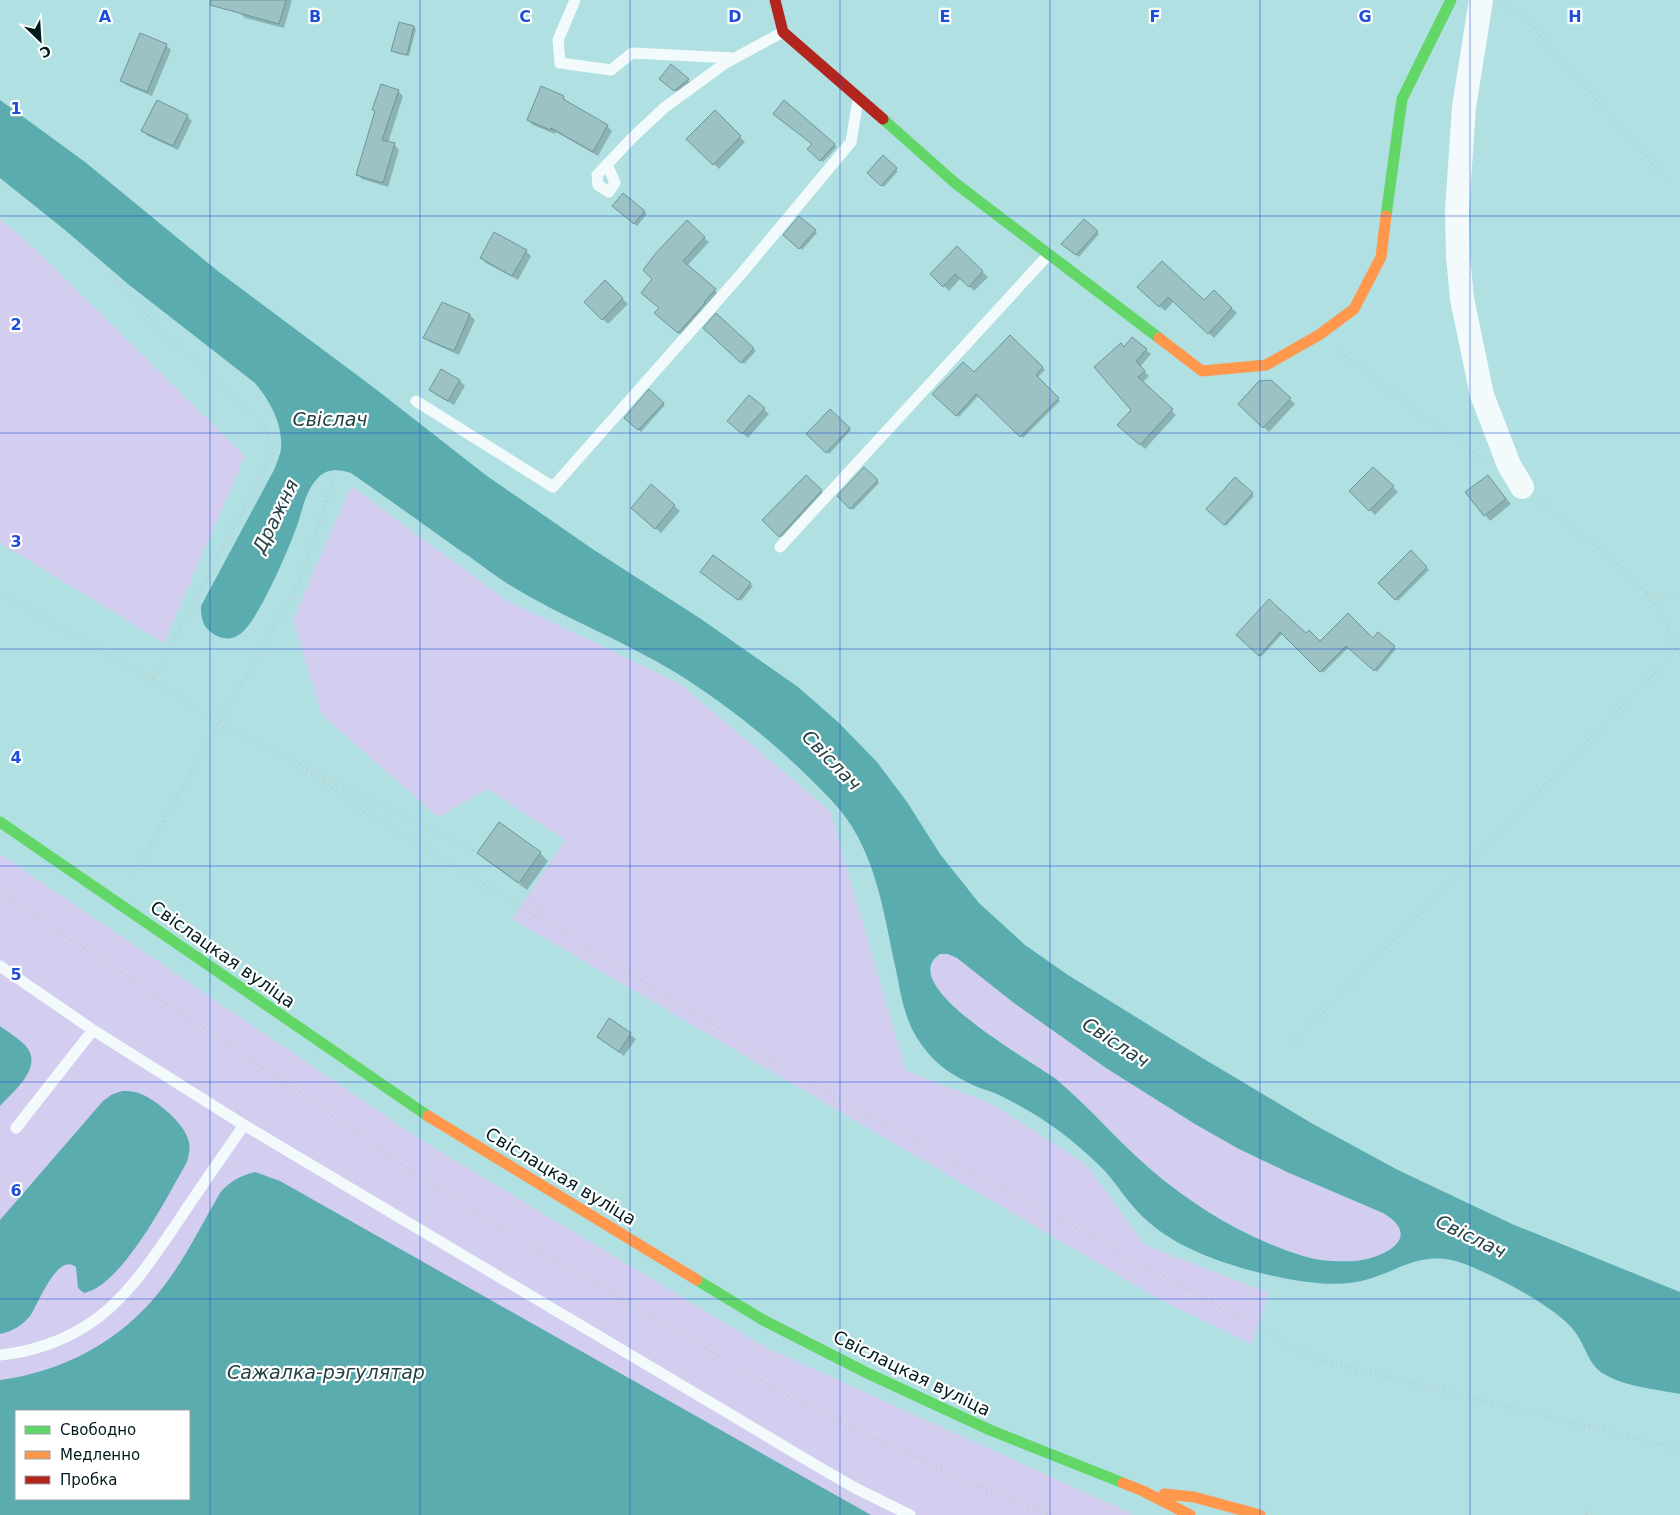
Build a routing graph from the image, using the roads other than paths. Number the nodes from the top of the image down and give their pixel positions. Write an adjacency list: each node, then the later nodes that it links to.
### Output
1 (575, 0): 6 (lane)
2 (775, 0): 5 (main road)
3 (1451, 0): 9 (main road)
4 (1481, 0): 11 (street)
5 (783, 32): 6 (lane); 7 (main road)
6 (735, 58): 8 (lane)
7 (858, 98): 9 (main road); 10 (lane)
8 (607, 164)
9 (1049, 254): 12 (lane)
10 (416, 401)
11 (1522, 487)
12 (780, 547)
13 (0, 822): 19 (main road, Свіслацкая вуліца)
14 (0, 966): 15 (lane)
15 (93, 1030): 16 (lane); 17 (lane)
16 (244, 1125): 18 (lane); 20 (lane)
17 (16, 1128)
18 (0, 1355)
19 (1143, 1491): 21 (main road, Свіслацкая вуліца); 22 (main road, Свіслацкая вуліца)
20 (910, 1515)
21 (1190, 1515)
22 (1260, 1515)

